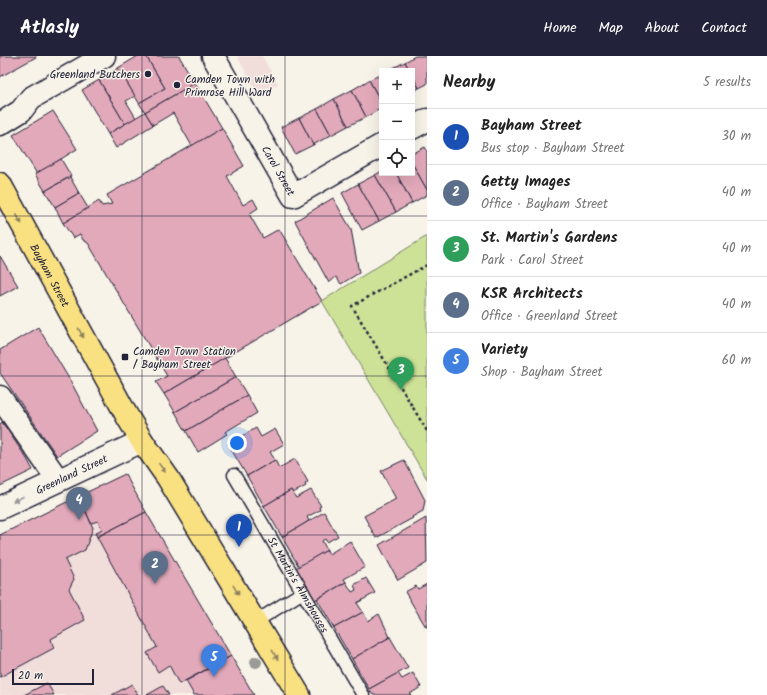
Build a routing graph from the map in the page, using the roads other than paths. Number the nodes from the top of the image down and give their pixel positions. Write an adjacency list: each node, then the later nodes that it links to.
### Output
1 (104, 56): 4 (street)
2 (214, 56): 6 (street, Carol Street)
3 (427, 120): 5 (street)
4 (0, 124)
5 (415, 126)
6 (379, 148)
7 (0, 184): 9 (main road, Bayham Street, one-way to 9)
8 (0, 397): 11 (street)
9 (142, 441): 11 (street, Greenland Street); 14 (main road, Bayham Street, one-way to 14)
10 (234, 475): 13 (lane, St Martin's Almshouses)
11 (58, 480): 12 (street, Greenland Street, one-way to 12)
12 (0, 508)
13 (303, 592): 14 (lane); 16 (lane, St Martin's Almshouses)
14 (255, 622): 15 (main road, Bayham Street, one-way to 15)
15 (298, 695)
16 (363, 695)

